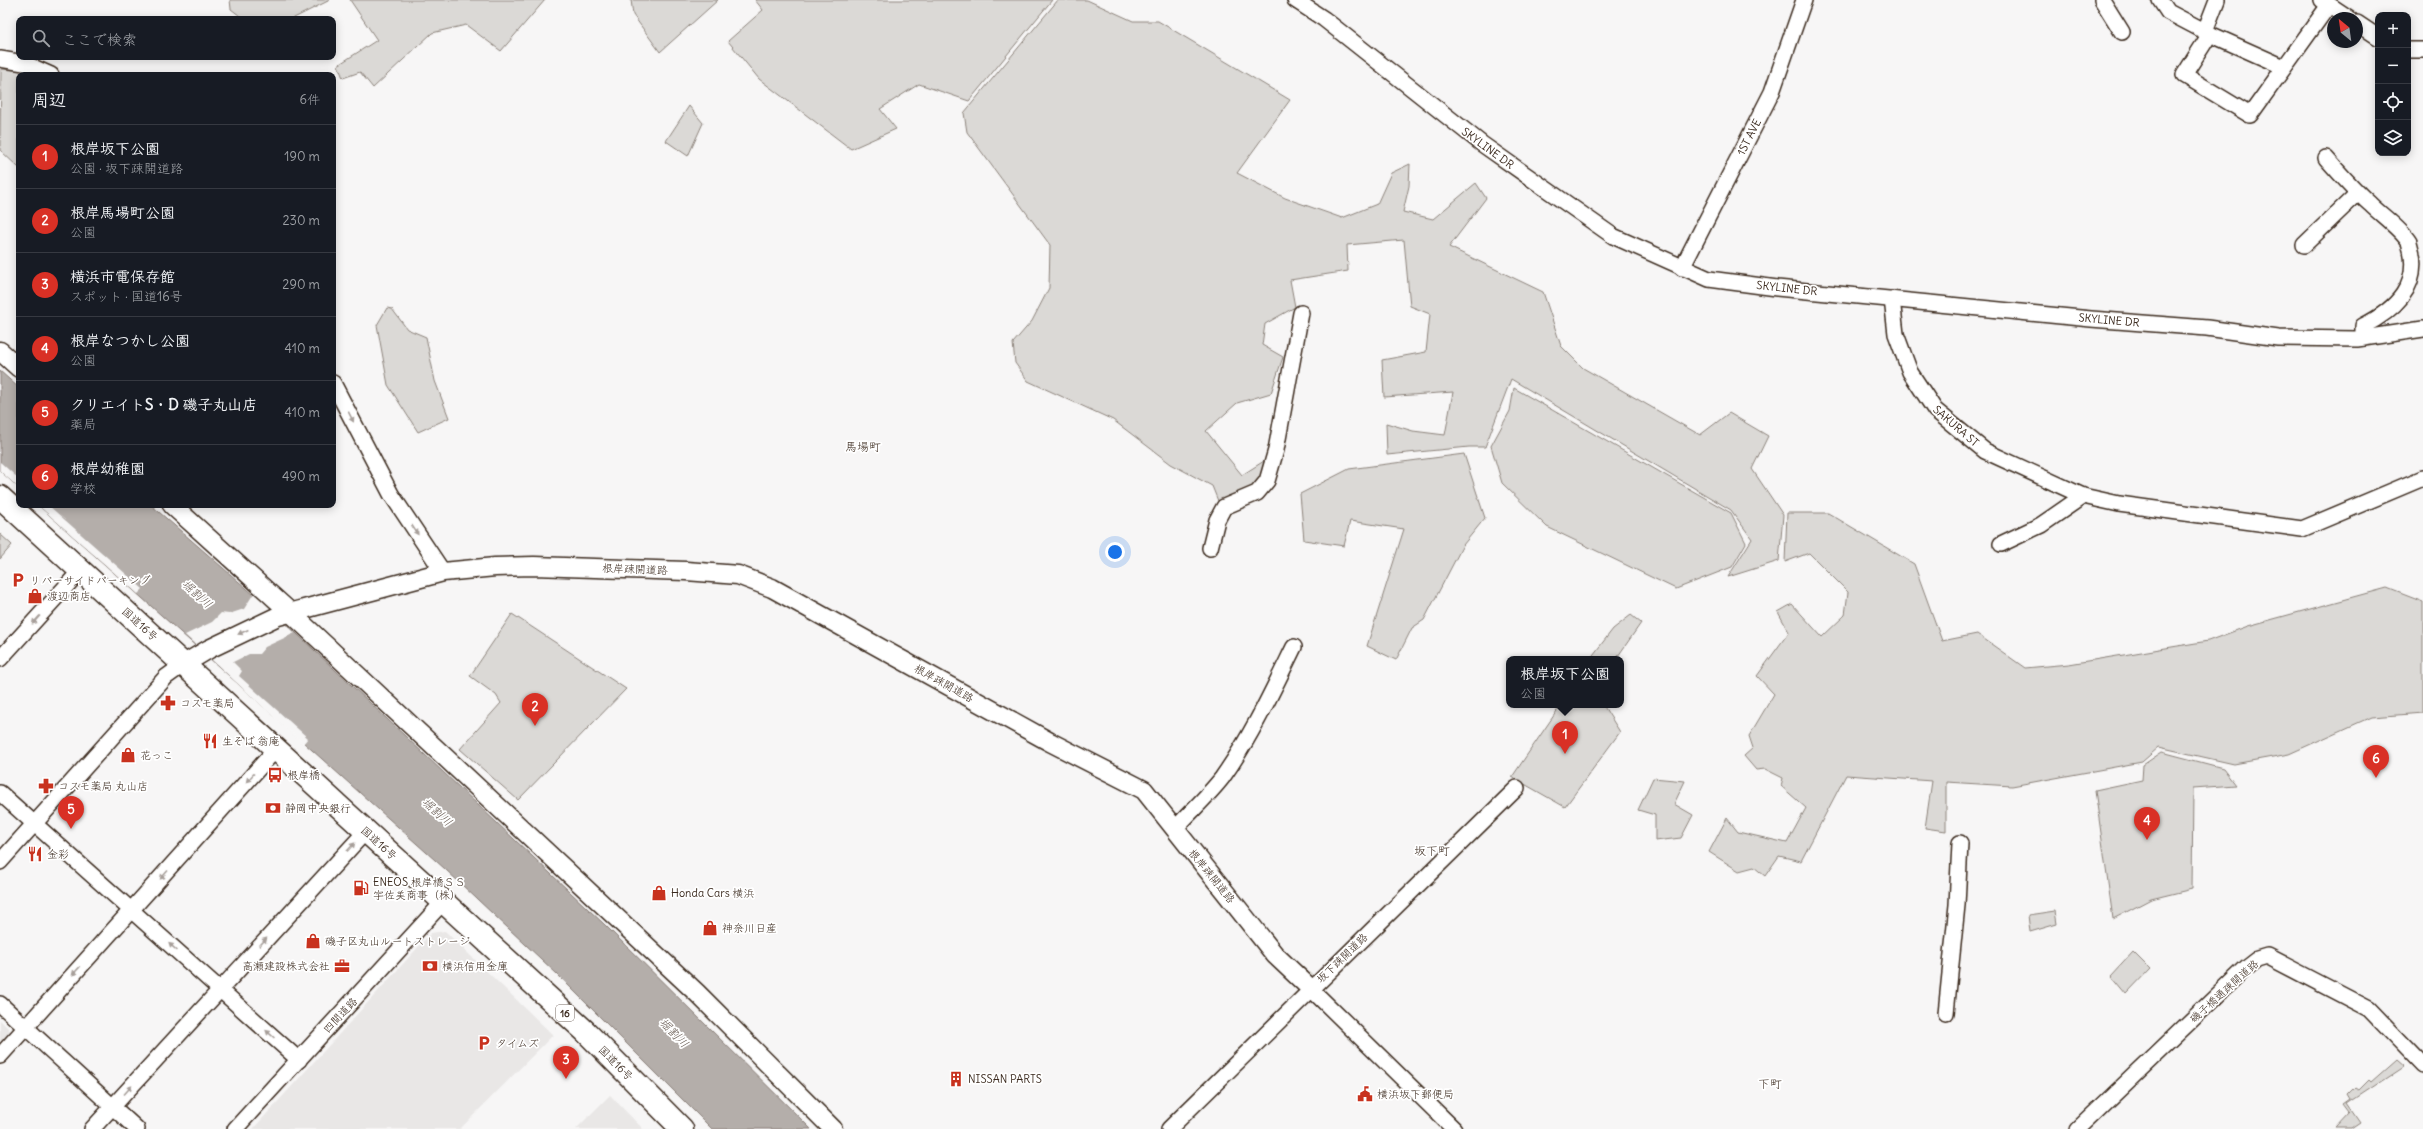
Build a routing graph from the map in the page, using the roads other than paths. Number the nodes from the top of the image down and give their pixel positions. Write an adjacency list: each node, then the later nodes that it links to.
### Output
1 (1295, 0): 20 (street, SKYLINE DR)
2 (1804, 0): 20 (street, 1ST AVE)
3 (2102, 0): 9 (street)
4 (2160, 0): 10 (street)
5 (2218, 0): 10 (street)
6 (2325, 2): 7 (street); 15 (street)
7 (2340, 12)
8 (2363, 27): 11 (street)
9 (2122, 32)
10 (2208, 32): 15 (street); 15 (street)
11 (2375, 35)
12 (2411, 50): 13 (street)
13 (2423, 50)
14 (0, 59): 16 (street)
15 (2284, 67)
16 (44, 72)
17 (2326, 158): 18 (street)
18 (2358, 193): 19 (street); 24 (street)
19 (2304, 245)
20 (1682, 268): 21 (street, SKYLINE DR)
21 (1892, 299): 24 (street, SKYLINE DR); 29 (street, SAKURA ST)
22 (1301, 313): 33 (street)
23 (2423, 330): 24 (street, SKYLINE DR)
24 (2363, 338)
25 (0, 351): 26 (street)
26 (16, 365)
27 (336, 389): 35 (street, one-way to 35)
28 (2423, 478): 29 (street, SAKURA ST)
29 (2083, 496): 32 (street)
30 (0, 497): 34 (highway, 国道16号 / 16)
31 (175, 508): 36 (street)
32 (2002, 544)
33 (1210, 548)
34 (80, 570): 38 (street, one-way to 38); 39 (highway, 国道16号 / 16)
35 (443, 572): 36 (street, 根岸疎開道路); 44 (street, 根岸疎開道路)
36 (284, 614): 39 (street, 根岸疎開道路, one-way to 39); 63 (street)
37 (1294, 647): 44 (street)
38 (0, 660)
39 (184, 664): 40 (highway, 国道16号 / 16); 43 (street)
40 (276, 749): 45 (highway, 国道16号 / 16); 49 (street, one-way to 49)
41 (1517, 788): 51 (street, 坂下疎開道路)
42 (0, 793): 43 (street)
43 (35, 824): 47 (street); 49 (street)
44 (1174, 829): 51 (street, 根岸疎開道路)
45 (366, 831): 48 (highway, 国道16号 / 16); 50 (street, one-way to 45)
46 (1960, 843): 53 (street)
47 (0, 862)
48 (444, 901): 56 (street, 四間道路); 62 (highway, 国道16号 / 16)
49 (132, 911): 50 (street, one-way to 49); 54 (street, one-way to 54)
50 (220, 989): 56 (street, one-way to 50); 58 (street, one-way to 50)
51 (1310, 989): 64 (street, 坂下疎開道路); 65 (street, 根岸疎開道路)
52 (0, 1004): 54 (street)
53 (1946, 1013)
54 (25, 1027): 55 (street); 58 (street)
55 (0, 1056)
56 (299, 1060): 61 (street, 四間道路)
57 (2423, 1065): 66 (street, 磯子橋通疎開道路)
58 (112, 1106): 59 (street); 60 (street)
59 (92, 1129)
60 (137, 1129)
61 (235, 1129)
62 (682, 1129)
63 (832, 1129)
64 (1169, 1129)
65 (1454, 1129)
66 (2078, 1129)

